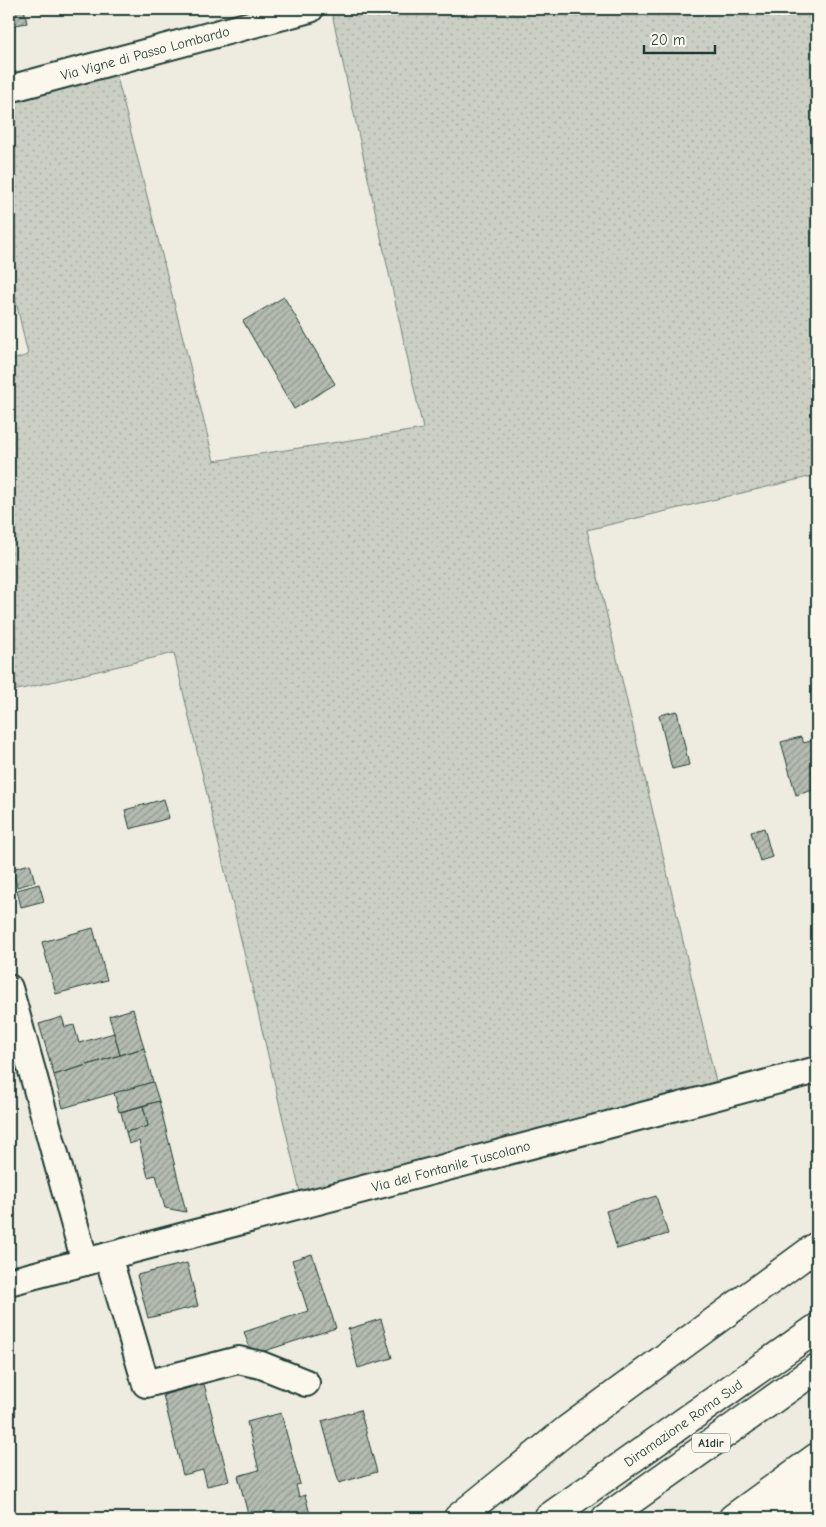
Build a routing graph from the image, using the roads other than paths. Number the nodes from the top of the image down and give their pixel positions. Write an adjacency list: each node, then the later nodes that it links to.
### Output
1 (310, 9): 2 (street, Via Vigne di Passo Lombardo)
2 (9, 88)
3 (9, 988): 6 (street)
4 (817, 1070): 6 (street, Via del Fontanile Tuscolano)
5 (817, 1246): 13 (highway)
6 (97, 1259): 7 (street, Via del Fontanile Tuscolano); 10 (street)
7 (9, 1282)
8 (817, 1328): 14 (highway, Diramazione Roma Sud / A1dir)
9 (817, 1368): 15 (highway, A1dir)
10 (306, 1383)
11 (817, 1457): 16 (highway)
12 (817, 1489): 17 (highway)
13 (458, 1518)
14 (548, 1518)
15 (606, 1518)
16 (733, 1518)
17 (775, 1518)

